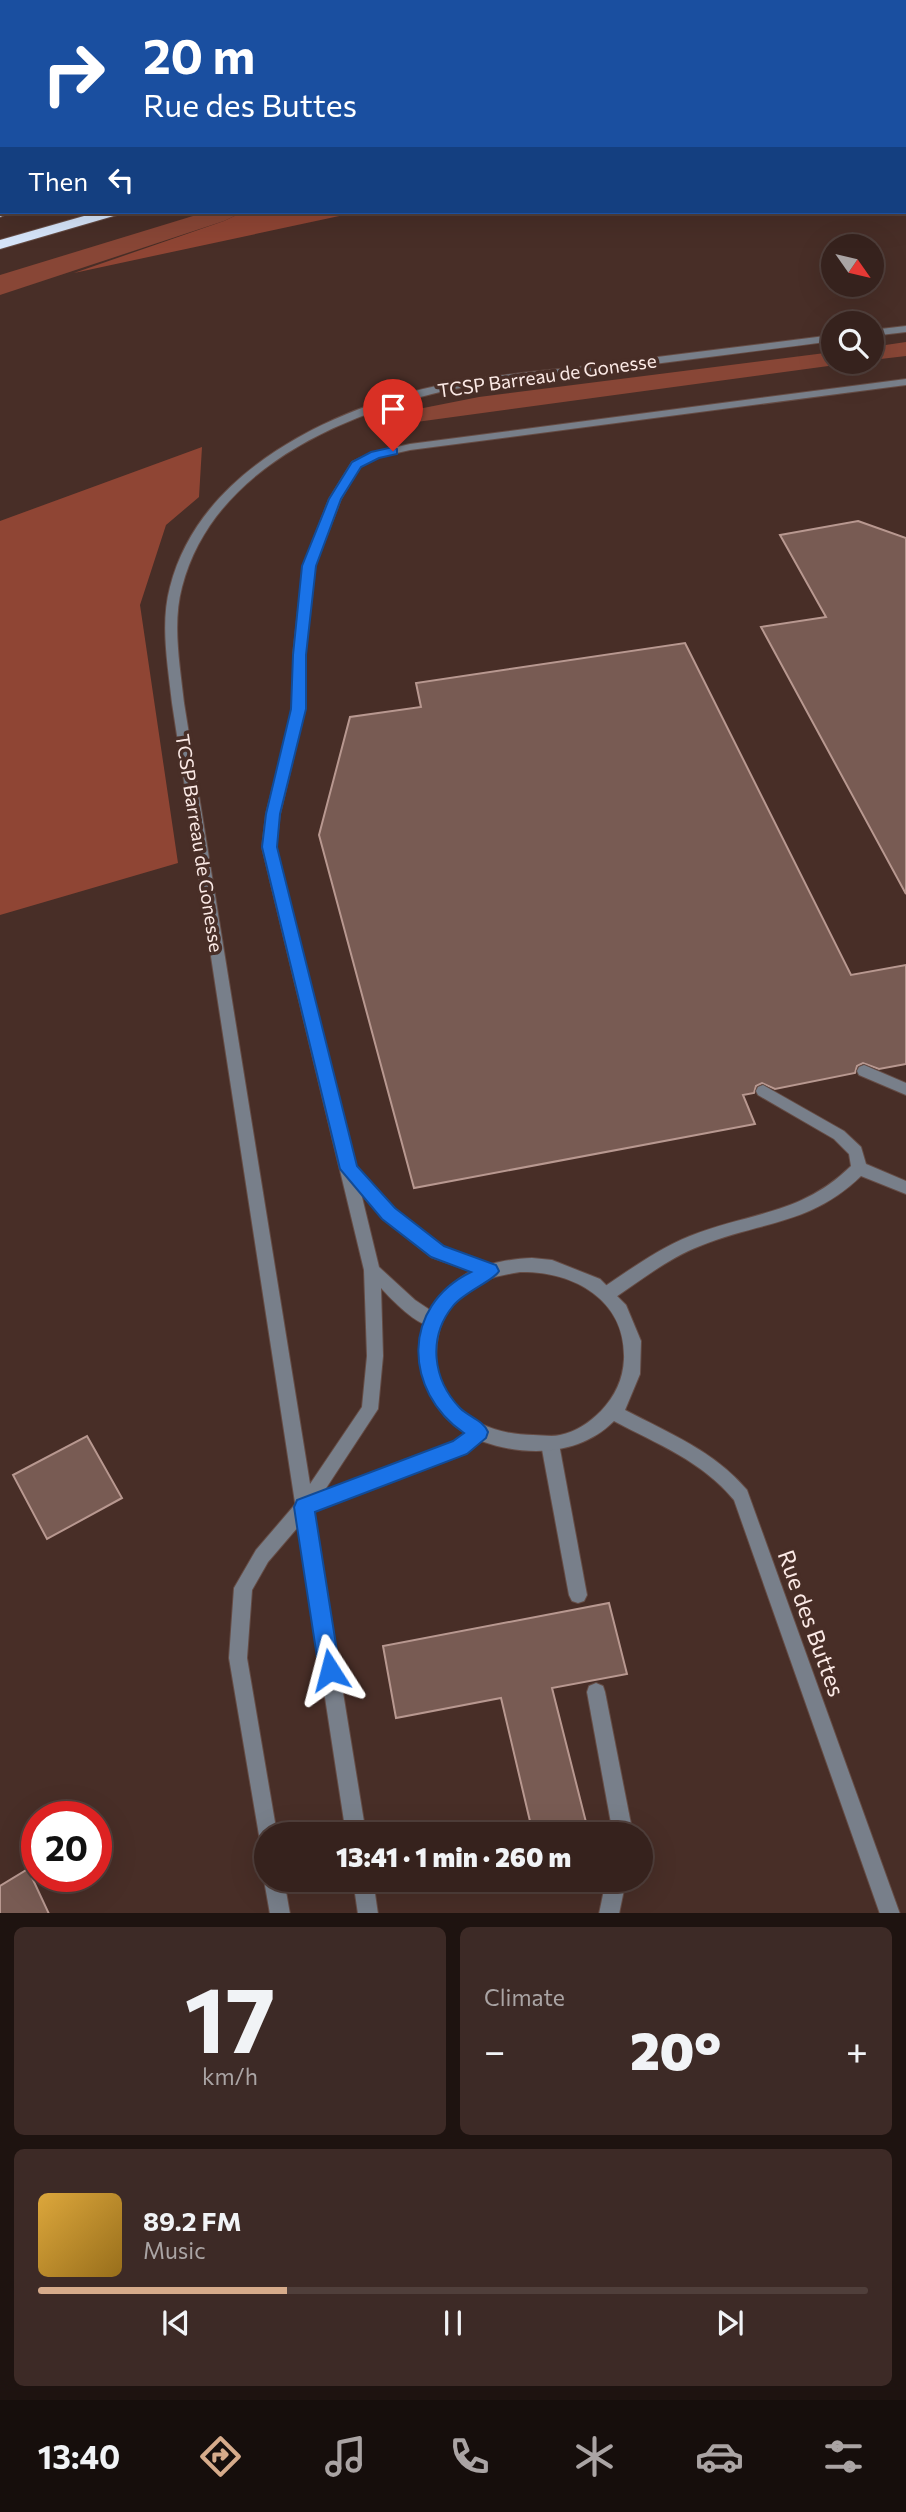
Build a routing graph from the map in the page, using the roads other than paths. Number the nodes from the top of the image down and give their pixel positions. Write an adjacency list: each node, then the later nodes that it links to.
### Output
1 (105, 214): 2 (highway)
2 (0, 245)
3 (906, 329): 4 (street)
4 (884, 332)
5 (821, 339): 20 (street, TCSP Barreau de Gonesse)
6 (906, 382): 11 (street)
7 (864, 1071): 8 (street)
8 (906, 1089)
9 (763, 1091): 10 (street)
10 (859, 1168): 12 (street); 15 (street)
11 (349, 1169): 13 (street); 14 (street)
12 (906, 1188)
13 (372, 1270): 16 (street); 20 (street)
14 (490, 1271): 15 (street); 16 (street)
15 (607, 1294): 17 (street)
16 (433, 1321): 18 (street)
17 (613, 1412): 19 (street); 32 (street, Rue des Buttes)
18 (479, 1432): 19 (street); 20 (street)
19 (550, 1444): 21 (street)
20 (304, 1507): 23 (street); 24 (street, TCSP Barreau de Gonesse)
21 (578, 1595)
22 (596, 1692): 25 (street)
23 (265, 1822)
24 (354, 1822)
25 (621, 1822)
26 (276, 1892): 29 (street)
27 (365, 1892): 30 (street)
28 (613, 1892): 31 (street)
29 (280, 1913)
30 (368, 1913)
31 (609, 1913)
32 (890, 1913)

